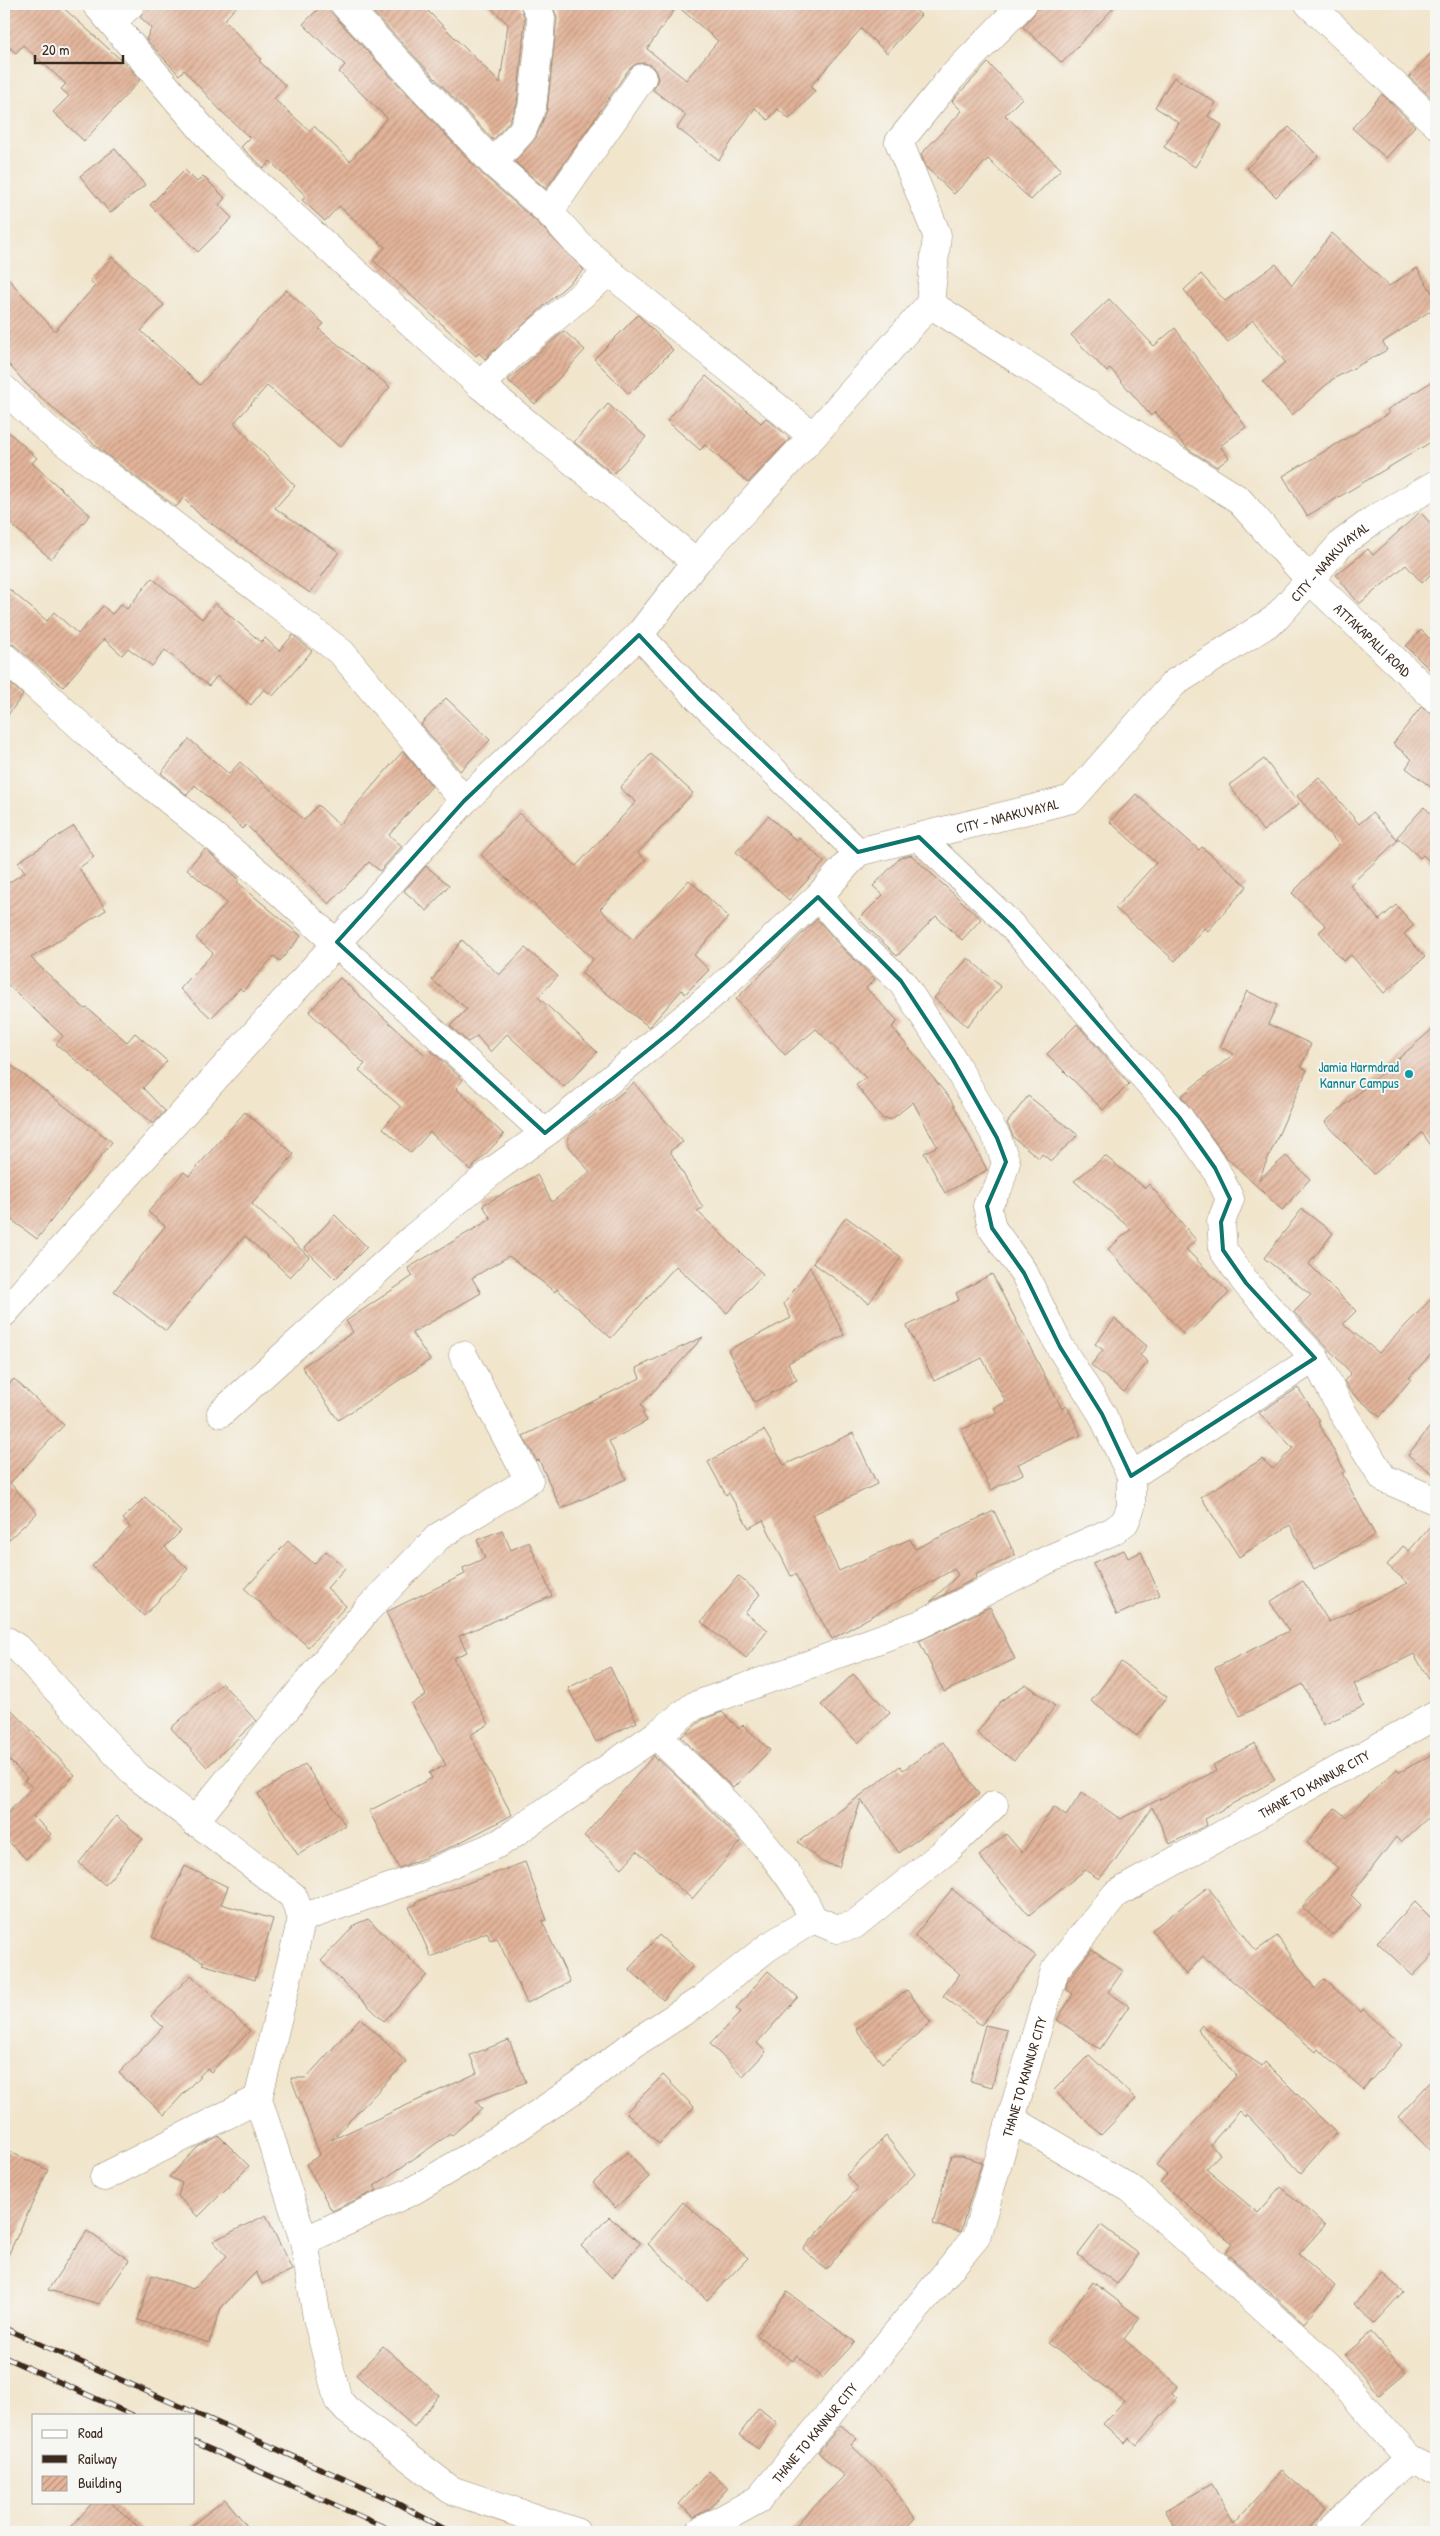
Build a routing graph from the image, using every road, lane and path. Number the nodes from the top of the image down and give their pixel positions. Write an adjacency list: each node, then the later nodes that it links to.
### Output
1 (344, 4): 8 (street)
2 (535, 4): 8 (street)
3 (1023, 4): 11 (street)
4 (1309, 4): 7 (street)
5 (113, 10): 12 (street)
6 (642, 78): 9 (street)
7 (1436, 124)
8 (493, 163): 9 (street)
9 (549, 212): 10 (street)
10 (609, 272): 12 (street); 14 (street)
11 (930, 304): 14 (street); 17 (street, ATTAKAPALLI ROAD)
12 (480, 386): 16 (street)
13 (4, 389): 21 (street)
14 (814, 436): 16 (street)
15 (1436, 484): 17 (street, CITY - NAAKUVAYAL)
16 (696, 562): 18 (street)
17 (1310, 580): 20 (street, ATTAKAPALLI ROAD); 22 (street, CITY - NAAKUVAYAL)
18 (640, 635): 21 (street); 23 (street)
19 (4, 657): 25 (street)
20 (1436, 699)
21 (464, 801): 25 (street)
22 (919, 837): 23 (street, CITY - NAAKUVAYAL); 29 (street)
23 (858, 852): 24 (street)
24 (818, 897): 26 (street); 31 (street)
25 (336, 942): 26 (street); 27 (street)
26 (545, 1133): 30 (street)
27 (4, 1313)
28 (462, 1355): 37 (street)
29 (1315, 1358): 31 (street); 32 (street)
30 (221, 1413)
31 (1131, 1476): 35 (street)
32 (1436, 1501)
33 (4, 1640): 37 (street)
34 (1436, 1715): 41 (street, THANE TO KANNUR CITY)
35 (656, 1735): 38 (street); 39 (street)
36 (994, 1806): 39 (street)
37 (194, 1822): 38 (street)
38 (302, 1918): 40 (street)
39 (813, 1919): 43 (street)
40 (258, 2099): 42 (street); 43 (street)
41 (1011, 2119): 44 (street); 46 (street, THANE TO KANNUR CITY)
42 (104, 2177)
43 (304, 2242): 47 (street)
44 (1408, 2458): 45 (street); 49 (street)
45 (1436, 2471)
46 (729, 2526): 48 (street, THANE TO KANNUR CITY)
47 (576, 2532)
48 (699, 2532)
49 (1328, 2532)

